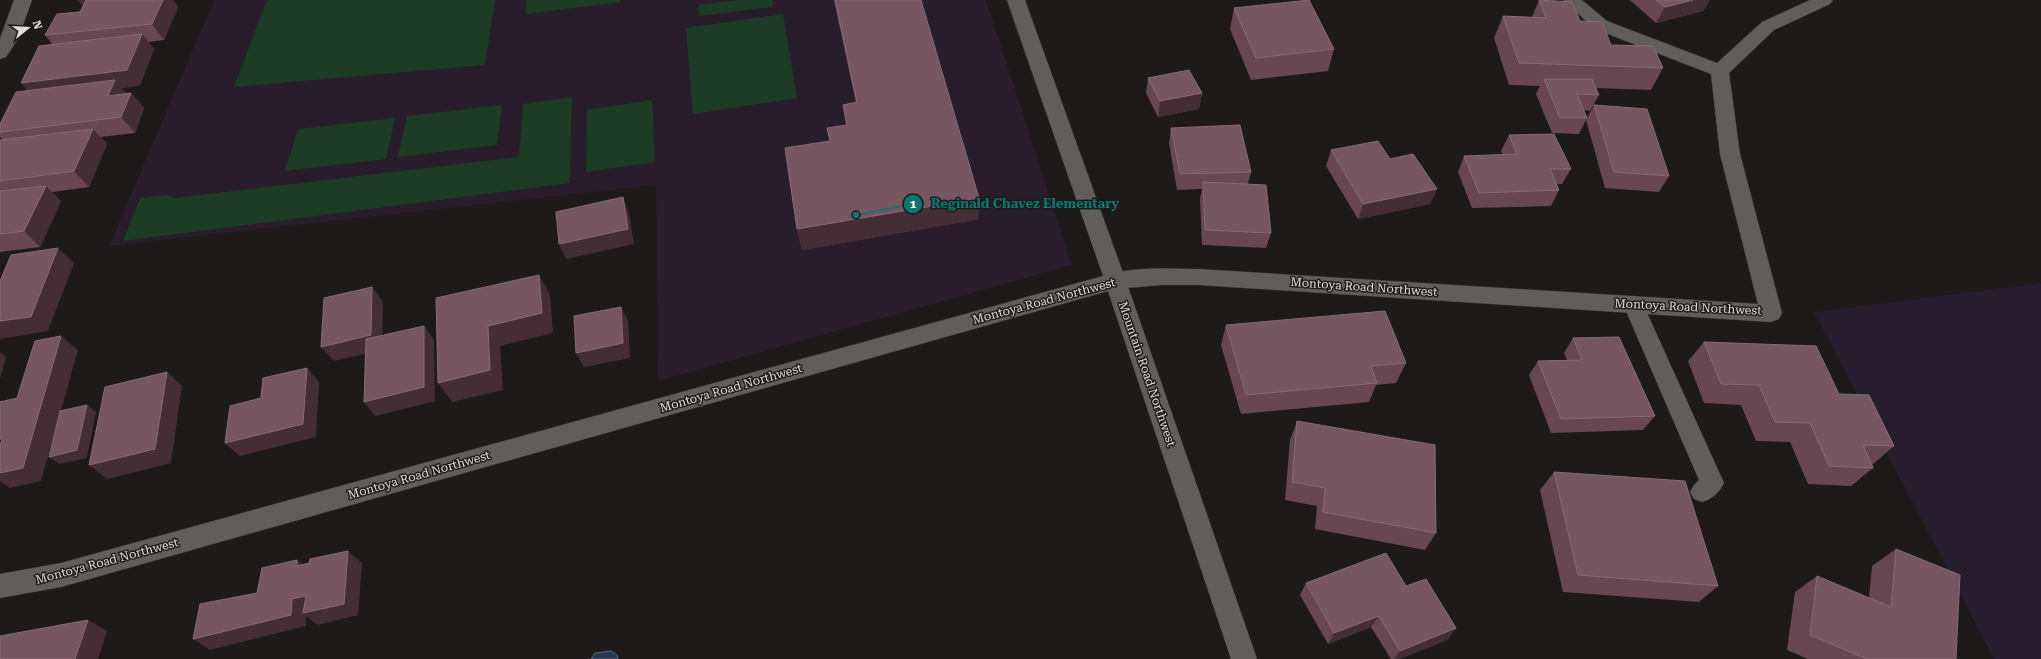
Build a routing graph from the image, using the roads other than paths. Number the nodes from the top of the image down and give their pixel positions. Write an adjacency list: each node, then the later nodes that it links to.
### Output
1 (23, 0): 5 (street)
2 (1016, 0): 7 (street, Mountain Road Northwest)
3 (1572, 0): 6 (street)
4 (1824, 0): 6 (street)
5 (0, 54)
6 (1720, 71): 8 (street, Montoya Road Northwest)
7 (1115, 281): 8 (street, Montoya Road Northwest); 10 (street, Montoya Road Northwest); 11 (street, Mountain Road Northwest)
8 (1633, 304): 9 (lane)
9 (1702, 492)
10 (0, 586)
11 (1244, 659)

